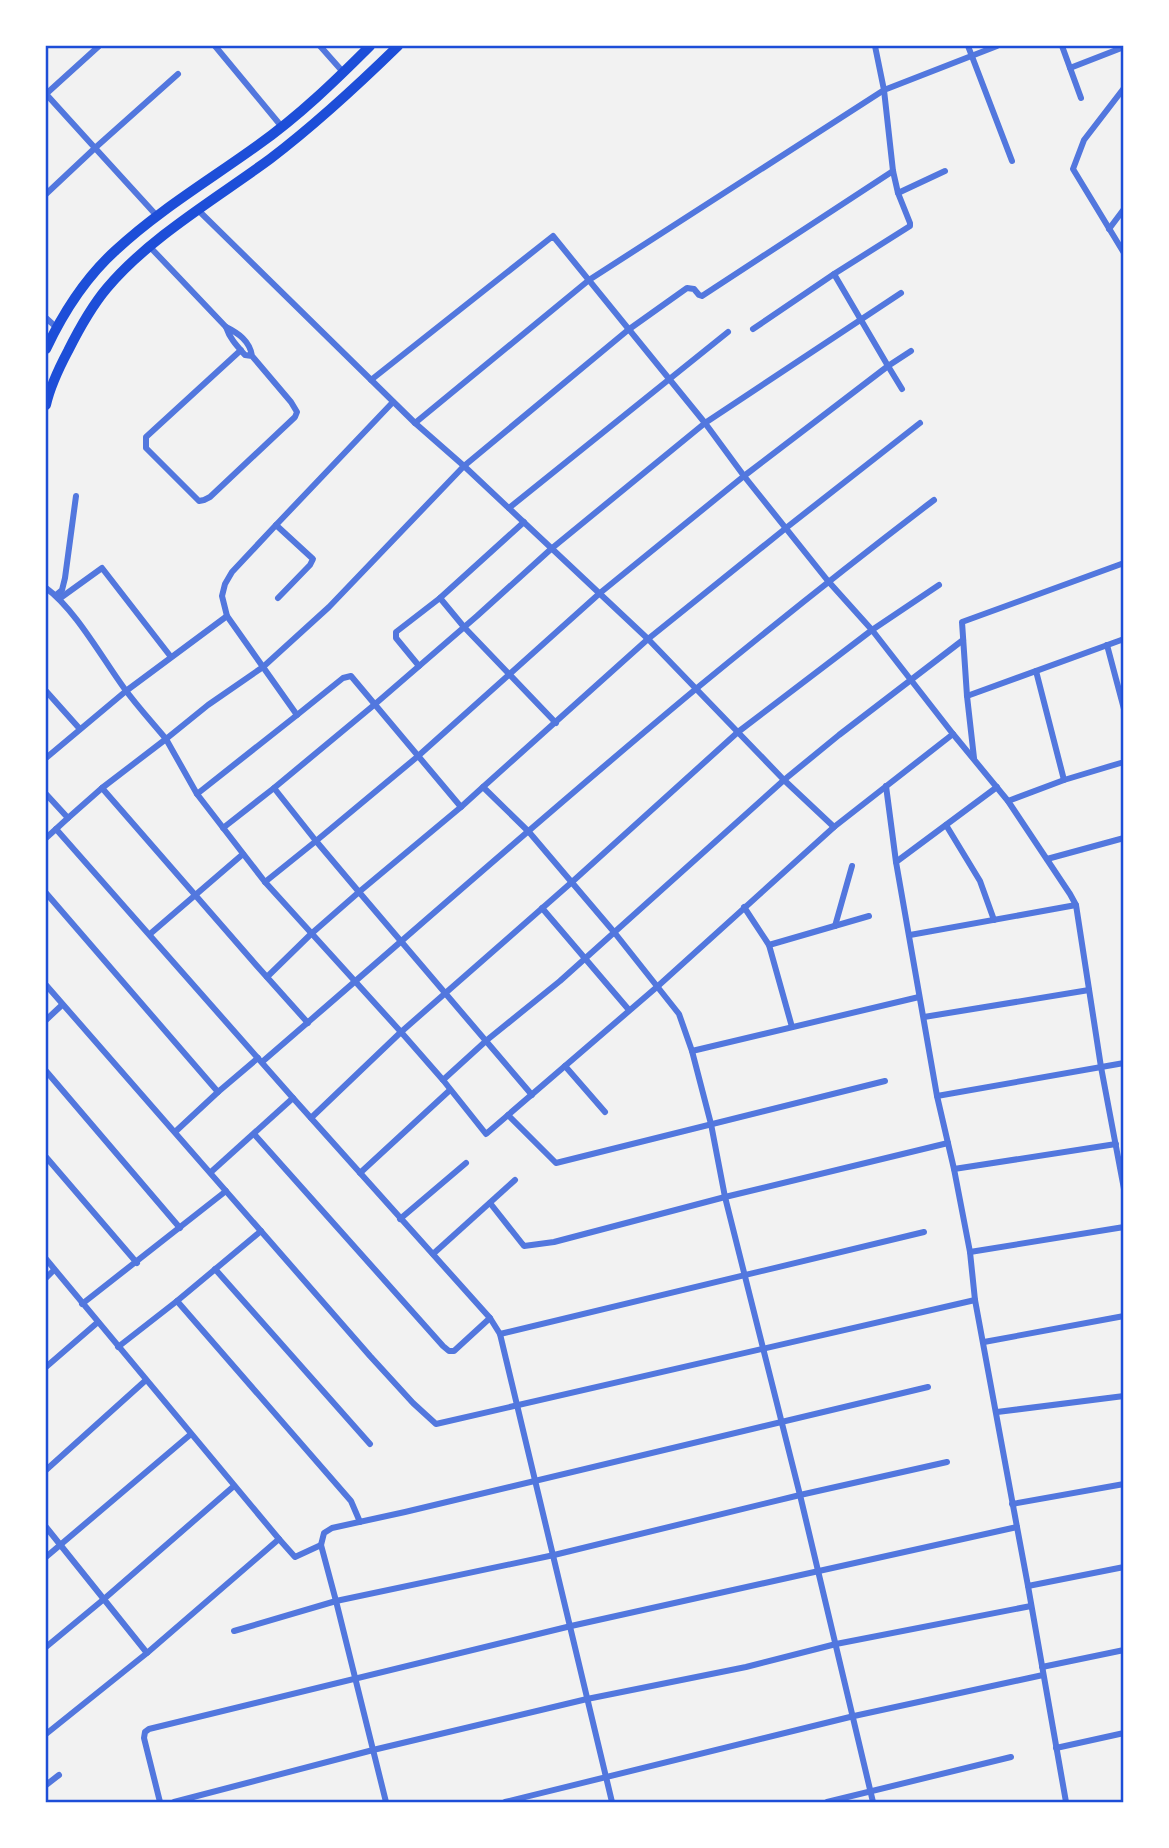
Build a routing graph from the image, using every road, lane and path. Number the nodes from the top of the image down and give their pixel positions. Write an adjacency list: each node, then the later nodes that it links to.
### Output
1 (99, 46): 17 (street)
2 (215, 46): 19 (street)
3 (320, 46): 13 (street)
4 (370, 46): 13 (main road)
5 (398, 46): 27 (main road)
6 (875, 46): 16 (street)
7 (968, 46): 11 (street)
8 (997, 46): 11 (street)
9 (1062, 46): 12 (street)
10 (1124, 47): 12 (street)
11 (972, 56): 16 (street); 21 (street)
12 (1070, 68): 18 (street)
13 (343, 72): 19 (main road)
14 (178, 74): 20 (street)
15 (1124, 88): 29 (street)
16 (884, 90): 22 (street); 33 (street)
17 (46, 94): 20 (street)
18 (1081, 98)
19 (282, 127): 28 (main road)
20 (95, 148): 25 (street); 28 (street)
21 (1012, 161)
22 (893, 171): 24 (street); 40 (street)
23 (945, 171): 24 (street)
24 (898, 193): 32 (street)
25 (46, 194)
26 (1124, 209): 29 (street)
27 (198, 210): 30 (main road); 48 (street)
28 (157, 216): 37 (main road)
29 (1109, 229): 31 (street)
30 (150, 247): 38 (street); 51 (main road)
31 (1124, 253)
32 (834, 274): 36 (street); 39 (street)
33 (589, 280): 40 (street); 48 (street); 52 (street)
34 (901, 293): 36 (street)
35 (46, 318): 37 (street)
36 (861, 318): 46 (street); 53 (street)
37 (56, 327): 42 (main road)
38 (226, 327): 43 (street); 45 (street)
39 (753, 329)
40 (628, 330): 47 (street); 55 (street)
41 (728, 332): 47 (street)
42 (46, 349)
43 (241, 350): 45 (street); 45 (street)
44 (911, 351): 46 (street)
45 (252, 356)
46 (888, 366): 49 (street); 56 (street)
47 (668, 379): 53 (street); 59 (street)
48 (371, 380): 50 (street)
49 (902, 389)
50 (393, 402): 52 (street); 61 (street)
51 (46, 405)
52 (415, 423): 55 (street)
53 (705, 423): 56 (street); 63 (street)
54 (920, 424): 62 (street)
55 (464, 466): 59 (street); 81 (street)
56 (744, 476): 62 (street); 68 (street)
57 (76, 496): 69 (street)
58 (934, 500): 65 (street)
59 (509, 508): 60 (street)
60 (524, 522): 63 (street); 71 (street)
61 (276, 525): 70 (street); 72 (street)
62 (786, 527): 65 (street); 75 (street)
63 (551, 549): 68 (street); 73 (street)
64 (1124, 562): 77 (street)
65 (828, 581): 74 (street); 85 (street)
66 (939, 584): 74 (street)
67 (46, 588): 69 (street)
68 (600, 593): 75 (street); 83 (street)
69 (57, 597): 79 (street); 87 (street)
70 (278, 598)
71 (440, 598): 73 (street); 80 (street)
72 (227, 616): 79 (street); 81 (street)
73 (464, 627): 80 (street); 83 (street)
74 (872, 630): 84 (street); 94 (street)
75 (648, 639): 85 (street); 92 (street)
76 (1124, 639): 78 (street)
77 (963, 640): 84 (street); 88 (street)
78 (1107, 645): 82 (street); 90 (street)
79 (171, 657): 87 (street)
80 (419, 666): 89 (street)
81 (263, 667): 91 (street); 96 (street)
82 (1036, 671): 88 (street); 102 (street)
83 (510, 675): 92 (street); 97 (street)
84 (911, 679): 95 (street); 101 (street)
85 (695, 690): 94 (street); 117 (street)
86 (46, 691): 93 (street)
87 (126, 691): 93 (street); 96 (street)
88 (967, 696): 99 (street)
89 (374, 705): 91 (street); 97 (street); 107 (street)
90 (1124, 709)
91 (297, 715): 109 (street)
92 (556, 723): 104 (street)
93 (79, 728): 98 (street)
94 (738, 732): 101 (street); 126 (street)
95 (953, 734): 99 (street); 103 (street)
96 (166, 739): 106 (street); 109 (street)
97 (417, 757): 111 (street); 120 (street)
98 (46, 758)
99 (974, 760): 105 (street)
100 (1124, 762): 102 (street)
101 (785, 780): 114 (street); 136 (street)
102 (1064, 780): 110 (street)
103 (886, 786): 114 (street); 123 (street)
104 (483, 787): 111 (street); 117 (street)
105 (997, 787): 110 (street); 113 (street)
106 (103, 788): 112 (street); 129 (street)
107 (274, 788): 115 (street); 120 (street)
108 (46, 794): 112 (street)
109 (197, 794): 115 (street)
110 (1008, 801): 122 (street)
111 (461, 807): 127 (street)
112 (68, 818): 116 (street)
113 (946, 825): 123 (street); 134 (street)
114 (834, 827): 131 (street)
115 (223, 828): 121 (street)
116 (56, 829): 118 (street); 137 (street)
117 (529, 832): 126 (street); 140 (street)
118 (46, 838)
119 (1124, 838): 122 (street)
120 (316, 841): 125 (street); 127 (street)
121 (243, 854): 125 (street); 129 (street)
122 (1047, 859): 130 (street)
123 (896, 862): 139 (street)
124 (852, 866): 135 (street)
125 (265, 882): 138 (street)
126 (572, 882): 132 (street); 136 (street)
127 (359, 892): 138 (street); 140 (street)
128 (46, 893): 167 (street)
129 (195, 895): 137 (street); 143 (street)
130 (1076, 905): 134 (street); 147 (street)
131 (744, 907): 141 (street); 146 (street)
132 (542, 908): 142 (street); 148 (street)
133 (869, 916): 135 (street)
134 (993, 920): 139 (street)
135 (835, 926): 141 (street)
136 (614, 932): 142 (street); 146 (street)
137 (150, 934): 159 (street)
138 (311, 934): 143 (street); 144 (street)
139 (910, 935): 149 (street)
140 (402, 940): 144 (street); 148 (street)
141 (769, 946): 155 (street)
142 (585, 958): 151 (street); 157 (street)
143 (267, 977): 154 (street)
144 (355, 982): 154 (street); 156 (street)
145 (46, 985): 150 (street)
146 (658, 986): 151 (street); 158 (street)
147 (1089, 989): 152 (street); 162 (street)
148 (445, 994): 156 (street); 157 (street)
149 (919, 997): 152 (street); 155 (street)
150 (62, 1005): 153 (street); 175 (street)
151 (629, 1010): 161 (street)
152 (924, 1017): 169 (street)
153 (46, 1020)
154 (308, 1023): 159 (street)
155 (792, 1027): 158 (street)
156 (401, 1032): 164 (street); 173 (street)
157 (487, 1040): 164 (street); 168 (street)
158 (692, 1051): 174 (street)
159 (260, 1060): 167 (street); 170 (street)
160 (1124, 1063): 162 (street)
161 (565, 1066): 168 (street); 171 (street)
162 (1101, 1067): 169 (street); 178 (street)
163 (46, 1071): 191 (street)
164 (443, 1080): 166 (street)
165 (885, 1080): 174 (street)
166 (450, 1090): 172 (street); 183 (street)
167 (218, 1093): 175 (street)
168 (531, 1095): 172 (street)
169 (937, 1096): 177 (street)
170 (293, 1098): 173 (street); 176 (street)
171 (605, 1112)
172 (508, 1115): 174 (street)
173 (311, 1118): 183 (street)
174 (711, 1124): 187 (street)
175 (175, 1132): 182 (street)
176 (254, 1134): 182 (street); 206 (street)
177 (948, 1143): 181 (street); 187 (street)
178 (1116, 1144): 181 (street); 185 (street)
179 (46, 1157): 197 (street)
180 (466, 1163): 189 (street)
181 (954, 1169): 194 (street)
182 (211, 1172): 186 (street)
183 (360, 1173): 189 (street)
184 (515, 1180): 188 (street)
185 (1124, 1189)
186 (226, 1191): 191 (street); 192 (street)
187 (725, 1197): 188 (street); 200 (street)
188 (490, 1203): 195 (street)
189 (400, 1219): 195 (street)
190 (1124, 1227): 194 (street)
191 (180, 1228): 197 (street)
192 (261, 1231): 198 (street); 216 (street)
193 (924, 1232): 200 (street)
194 (970, 1252): 202 (street)
195 (433, 1254): 206 (street)
196 (46, 1259): 199 (street)
197 (137, 1263): 204 (street)
198 (215, 1269): 203 (street); 220 (street)
199 (54, 1270): 201 (street); 204 (street)
200 (744, 1274): 208 (street); 211 (street)
201 (46, 1278)
202 (975, 1300): 209 (street); 211 (street)
203 (177, 1301): 210 (street); 228 (street)
204 (82, 1304): 207 (street)
205 (1124, 1316): 209 (street)
206 (490, 1318): 208 (street)
207 (98, 1321): 210 (street); 212 (street)
208 (500, 1334): 216 (street)
209 (984, 1342): 217 (street)
210 (118, 1347): 213 (street)
211 (762, 1349): 216 (street); 218 (street)
212 (46, 1367)
213 (146, 1380): 219 (street); 222 (street)
214 (928, 1387): 218 (street)
215 (1124, 1396): 217 (street)
216 (518, 1406): 223 (street)
217 (997, 1412): 227 (street)
218 (781, 1422): 223 (street); 226 (street)
219 (191, 1434): 225 (street); 232 (street)
220 (370, 1444)
221 (947, 1462): 226 (street)
222 (46, 1470)
223 (536, 1481): 228 (street); 234 (street)
224 (1124, 1484): 227 (street)
225 (234, 1486): 231 (street); 239 (street)
226 (800, 1495): 234 (street); 237 (street)
227 (1012, 1504): 230 (street)
228 (360, 1522): 233 (street)
229 (46, 1527): 232 (street)
230 (1017, 1527): 237 (street); 238 (street)
231 (279, 1539): 233 (street); 247 (street)
232 (61, 1545): 235 (street); 239 (street)
233 (321, 1545): 240 (street)
234 (554, 1555): 240 (street); 242 (street)
235 (46, 1557)
236 (1124, 1567): 238 (street)
237 (818, 1570): 242 (street); 244 (street)
238 (1028, 1586): 241 (street)
239 (104, 1599): 245 (street); 247 (street)
240 (336, 1601): 243 (street); 249 (street)
241 (1031, 1606): 244 (street); 248 (street)
242 (571, 1626): 249 (street); 250 (street)
243 (234, 1631)
244 (836, 1644): 250 (street); 251 (street)
245 (46, 1647)
246 (1124, 1650): 248 (street)
247 (147, 1653): 253 (street)
248 (1043, 1671): 251 (street); 254 (street)
249 (355, 1680): 255 (street); 261 (street)
250 (587, 1699): 255 (street); 258 (street)
251 (854, 1716): 258 (street); 260 (street)
252 (1124, 1733): 254 (street)
253 (46, 1734)
254 (1056, 1748): 268 (street)
255 (373, 1750): 262 (street); 263 (street)
256 (1011, 1757): 260 (street)
257 (59, 1775): 259 (street)
258 (606, 1778): 264 (street); 265 (street)
259 (46, 1785)
260 (871, 1793): 266 (street); 267 (street)
261 (160, 1802)
262 (174, 1802)
263 (386, 1802)
264 (505, 1802)
265 (612, 1802)
266 (827, 1802)
267 (873, 1802)
268 (1066, 1802)

